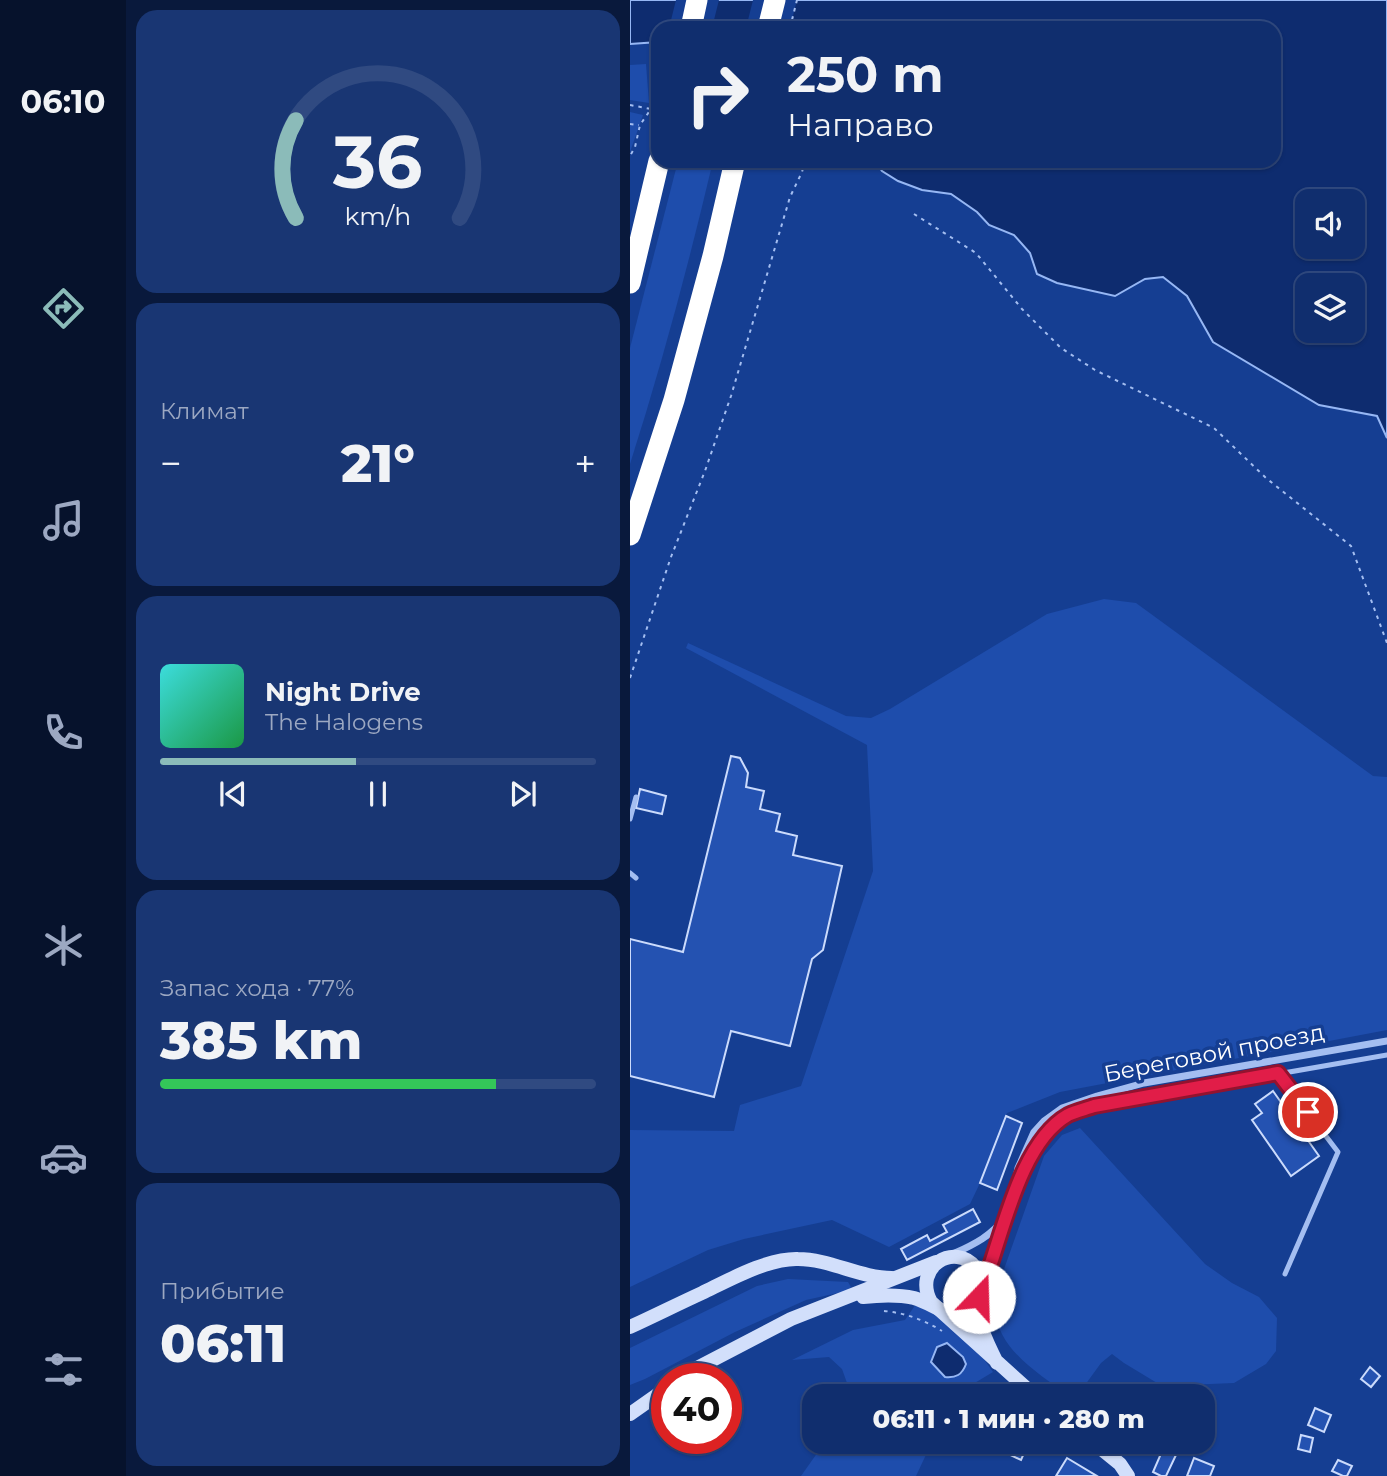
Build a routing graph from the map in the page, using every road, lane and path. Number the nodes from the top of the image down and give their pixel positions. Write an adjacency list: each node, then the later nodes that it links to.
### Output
1 (697, 0): 4 (highway)
2 (775, 0): 5 (highway)
3 (797, 0): 6 (path)
4 (692, 21)
5 (770, 21)
6 (792, 21)
7 (630, 104): 8 (path)
8 (651, 109)
9 (651, 110): 11 (path)
10 (630, 124): 11 (path)
11 (640, 125): 12 (path)
12 (630, 156)
13 (657, 168): 17 (highway)
14 (733, 168): 18 (highway)
15 (803, 168): 20 (path)
16 (914, 214): 19 (path)
17 (630, 284)
18 (630, 535)
19 (1387, 643)
20 (630, 678)
21 (636, 797): 22 (lane)
22 (630, 819)
23 (630, 873): 24 (lane)
24 (636, 878)
25 (1387, 1041): 28 (street, Береговой проезд)
26 (1387, 1055): 27 (lane)
27 (1278, 1073): 28 (lane); 31 (lane)
28 (1015, 1188): 29 (street, Береговой проезд)
29 (1010, 1208): 30 (street); 33 (street, Береговой проезд)
30 (944, 1259): 32 (street); 33 (street); 35 (street)
31 (1285, 1274)
32 (897, 1279): 34 (street); 37 (street)
33 (982, 1289): 35 (street); 40 (street)
34 (830, 1304): 35 (street); 39 (street)
35 (936, 1308): 40 (street)
36 (884, 1311): 38 (path)
37 (630, 1327)
38 (943, 1331)
39 (708, 1363)
40 (997, 1363): 41 (street)
41 (1021, 1384)
42 (651, 1393): 44 (street)
43 (651, 1398): 45 (street)
44 (630, 1402)
45 (630, 1413)
46 (1108, 1454): 47 (street)
47 (1128, 1476)

